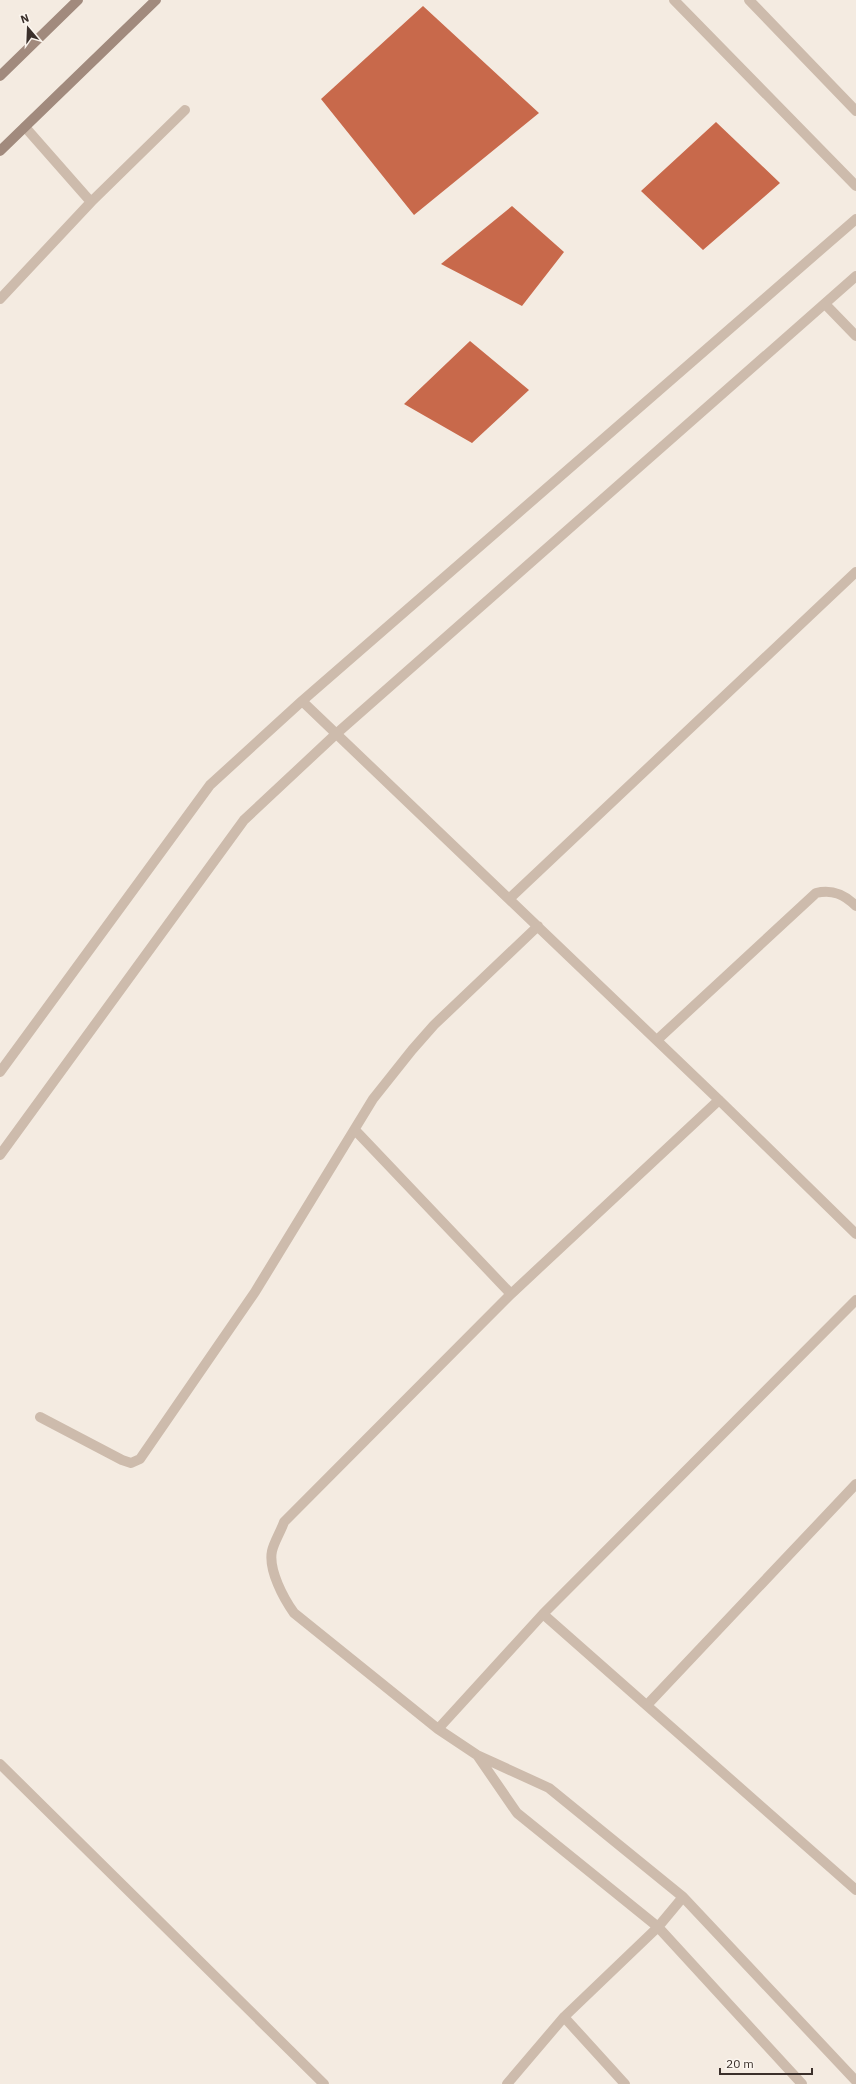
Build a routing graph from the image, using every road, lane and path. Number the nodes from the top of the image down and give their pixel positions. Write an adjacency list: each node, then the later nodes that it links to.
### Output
1 (78, 0): 5 (street)
2 (156, 0): 8 (street)
3 (674, 0): 10 (street)
4 (749, 0): 7 (street)
5 (0, 76)
6 (186, 110): 11 (street)
7 (856, 111)
8 (25, 127): 9 (street); 11 (street)
9 (0, 151)
10 (856, 186)
11 (91, 202): 14 (street)
12 (856, 219): 18 (street)
13 (856, 276): 15 (street)
14 (0, 299)
15 (825, 304): 16 (street); 19 (street)
16 (856, 336)
17 (856, 572): 20 (street)
18 (302, 702): 19 (street); 24 (street)
19 (336, 734): 20 (street); 27 (street)
20 (509, 899): 22 (street)
21 (856, 906): 23 (street)
22 (538, 926): 23 (street); 26 (street)
23 (657, 1040): 25 (street)
24 (0, 1072)
25 (719, 1100): 28 (street); 29 (street)
26 (355, 1130): 29 (street); 31 (street)
27 (0, 1155)
28 (856, 1234)
29 (511, 1294): 35 (street)
30 (856, 1300): 33 (street)
31 (40, 1417)
32 (854, 1491): 34 (street)
33 (543, 1614): 34 (street); 35 (street)
34 (647, 1705): 38 (street)
35 (438, 1729): 36 (street)
36 (477, 1755): 39 (street); 40 (street)
37 (0, 1764): 43 (street)
38 (856, 1890)
39 (682, 1897): 40 (street); 42 (street)
40 (658, 1927): 41 (street); 46 (street)
41 (564, 2017): 44 (street); 45 (street)
42 (856, 2082)
43 (324, 2084)
44 (507, 2084)
45 (625, 2084)
46 (802, 2084)

